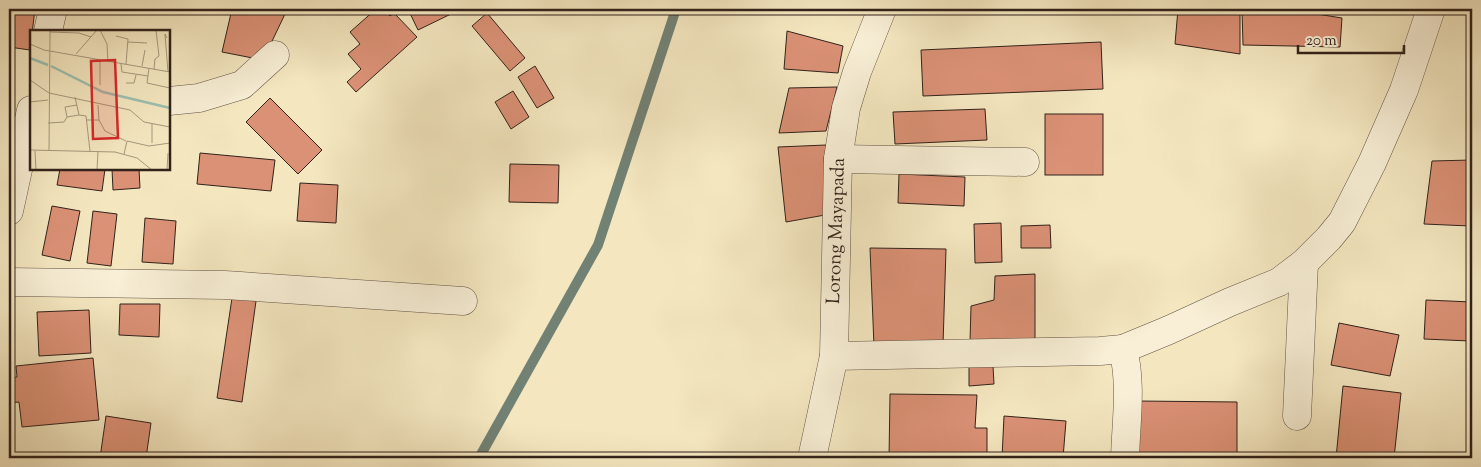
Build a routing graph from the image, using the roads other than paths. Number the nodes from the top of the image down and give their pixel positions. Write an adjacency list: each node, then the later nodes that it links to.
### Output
1 (53, 9): 4 (street)
2 (882, 9): 9 (street, Lorong Mayapada)
3 (1431, 9): 12 (street)
4 (48, 30)
5 (275, 56): 6 (street)
6 (170, 101)
7 (30, 112): 8 (street)
8 (16, 141): 11 (street)
9 (838, 159): 10 (street); 16 (street, Lorong Mayapada)
10 (1025, 162)
11 (9, 211)
12 (1304, 263): 15 (street); 17 (street)
13 (9, 282): 14 (street)
14 (463, 301)
15 (1123, 349): 16 (street); 19 (street)
16 (834, 356): 18 (street, Lorong Mayapada)
17 (1297, 416)
18 (812, 458)
19 (1125, 458)

